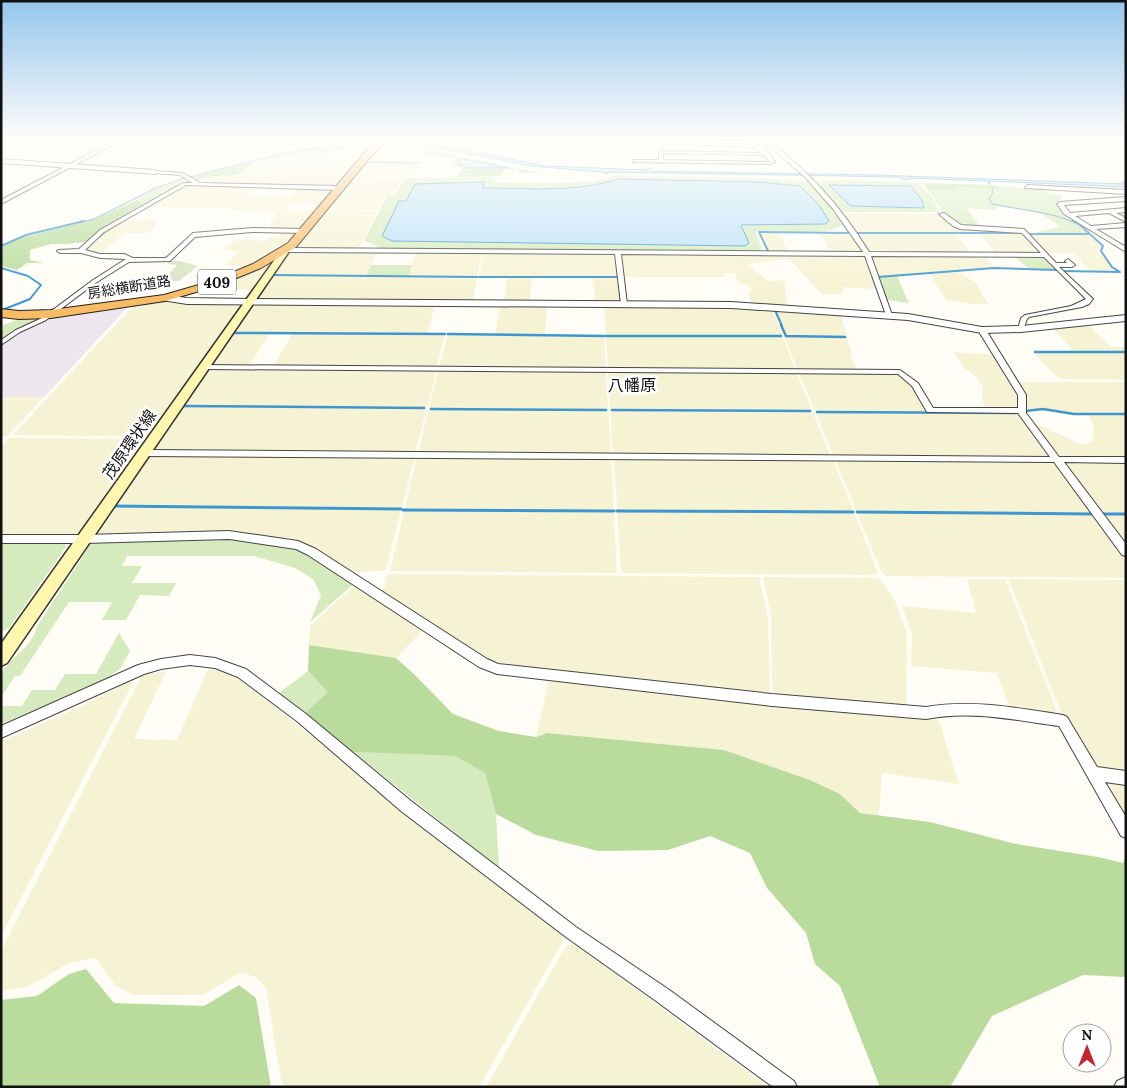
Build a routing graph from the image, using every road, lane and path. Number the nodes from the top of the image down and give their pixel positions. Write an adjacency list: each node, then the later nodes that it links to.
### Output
1 (23, 191): 8 (street)
2 (173, 191): 23 (street)
3 (337, 191): 17 (highway, 房総横断道路 / 409)
4 (819, 191): 25 (street)
5 (1106, 191): 6 (street)
6 (1126, 192)
7 (1126, 199): 9 (street)
8 (1, 202)
9 (1091, 202): 11 (street); 13 (street)
10 (1126, 210): 11 (street)
11 (1110, 212): 13 (street); 14 (street)
12 (942, 214): 26 (street)
13 (1070, 215): 16 (street)
14 (1126, 220)
15 (1126, 225): 16 (street)
16 (1092, 228): 19 (street)
17 (304, 231): 20 (highway, 房総横断道路 / 409); 27 (street)
18 (1126, 241): 19 (street)
19 (1114, 242): 21 (street)
20 (286, 250): 24 (street); 30 (highway, 房総横断道路 / 409); 31 (main road, 茂原環状線)
21 (1126, 250)
22 (60, 251): 23 (street)
23 (81, 252): 27 (street)
24 (618, 253): 25 (street); 32 (street)
25 (867, 254): 26 (street); 35 (street)
26 (1046, 256): 29 (street)
27 (131, 259): 34 (street)
28 (1068, 261): 29 (street)
29 (1054, 265): 37 (street)
30 (165, 298): 31 (street); 34 (highway, 房総横断道路 / 409)
31 (249, 302): 32 (street); 40 (main road, 茂原環状線)
32 (624, 304): 35 (street)
33 (1, 313): 34 (highway, 房総横断道路 / 409)
34 (51, 314): 39 (street)
35 (890, 315): 38 (street)
36 (1126, 318): 37 (street)
37 (1021, 328): 38 (street)
38 (982, 330): 41 (street)
39 (1, 343)
40 (203, 367): 41 (street); 42 (main road, 茂原環状線)
41 (1022, 411): 43 (street)
42 (144, 452): 43 (street); 46 (main road, 茂原環状線)
43 (1056, 460): 44 (street); 47 (street)
44 (1126, 460)
45 (1, 538): 46 (street)
46 (84, 539): 48 (main road, 茂原環状線); 50 (street)
47 (1126, 552)
48 (1, 658)
49 (1, 732): 53 (street)
50 (1092, 773): 51 (street); 52 (street)
51 (1126, 778)
52 (1126, 831)
53 (788, 1087)

